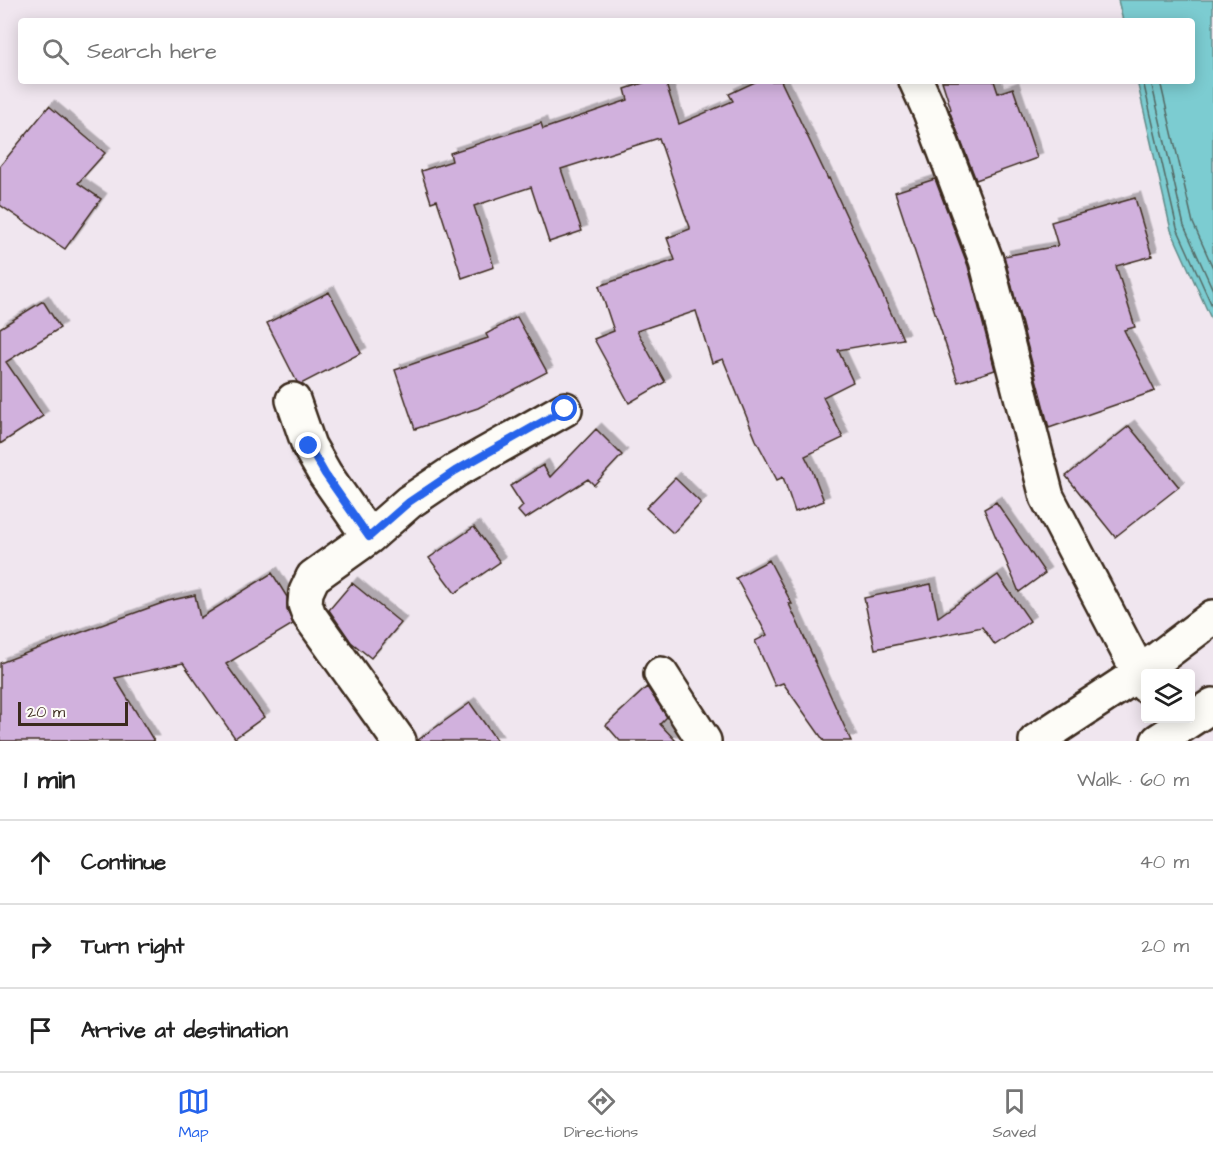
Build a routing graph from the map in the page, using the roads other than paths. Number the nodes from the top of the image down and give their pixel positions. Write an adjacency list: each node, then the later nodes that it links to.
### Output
1 (917, 84): 8 (main road)
2 (293, 400): 4 (main road)
3 (565, 409): 4 (main road)
4 (369, 537): 12 (main road)
5 (1212, 617): 6 (main road)
6 (1154, 669)
7 (661, 674): 13 (main road)
8 (1141, 678)
9 (1141, 681): 14 (main road)
10 (1213, 705): 11 (main road)
11 (1165, 730)
12 (399, 741)
13 (704, 741)
14 (1036, 741)

